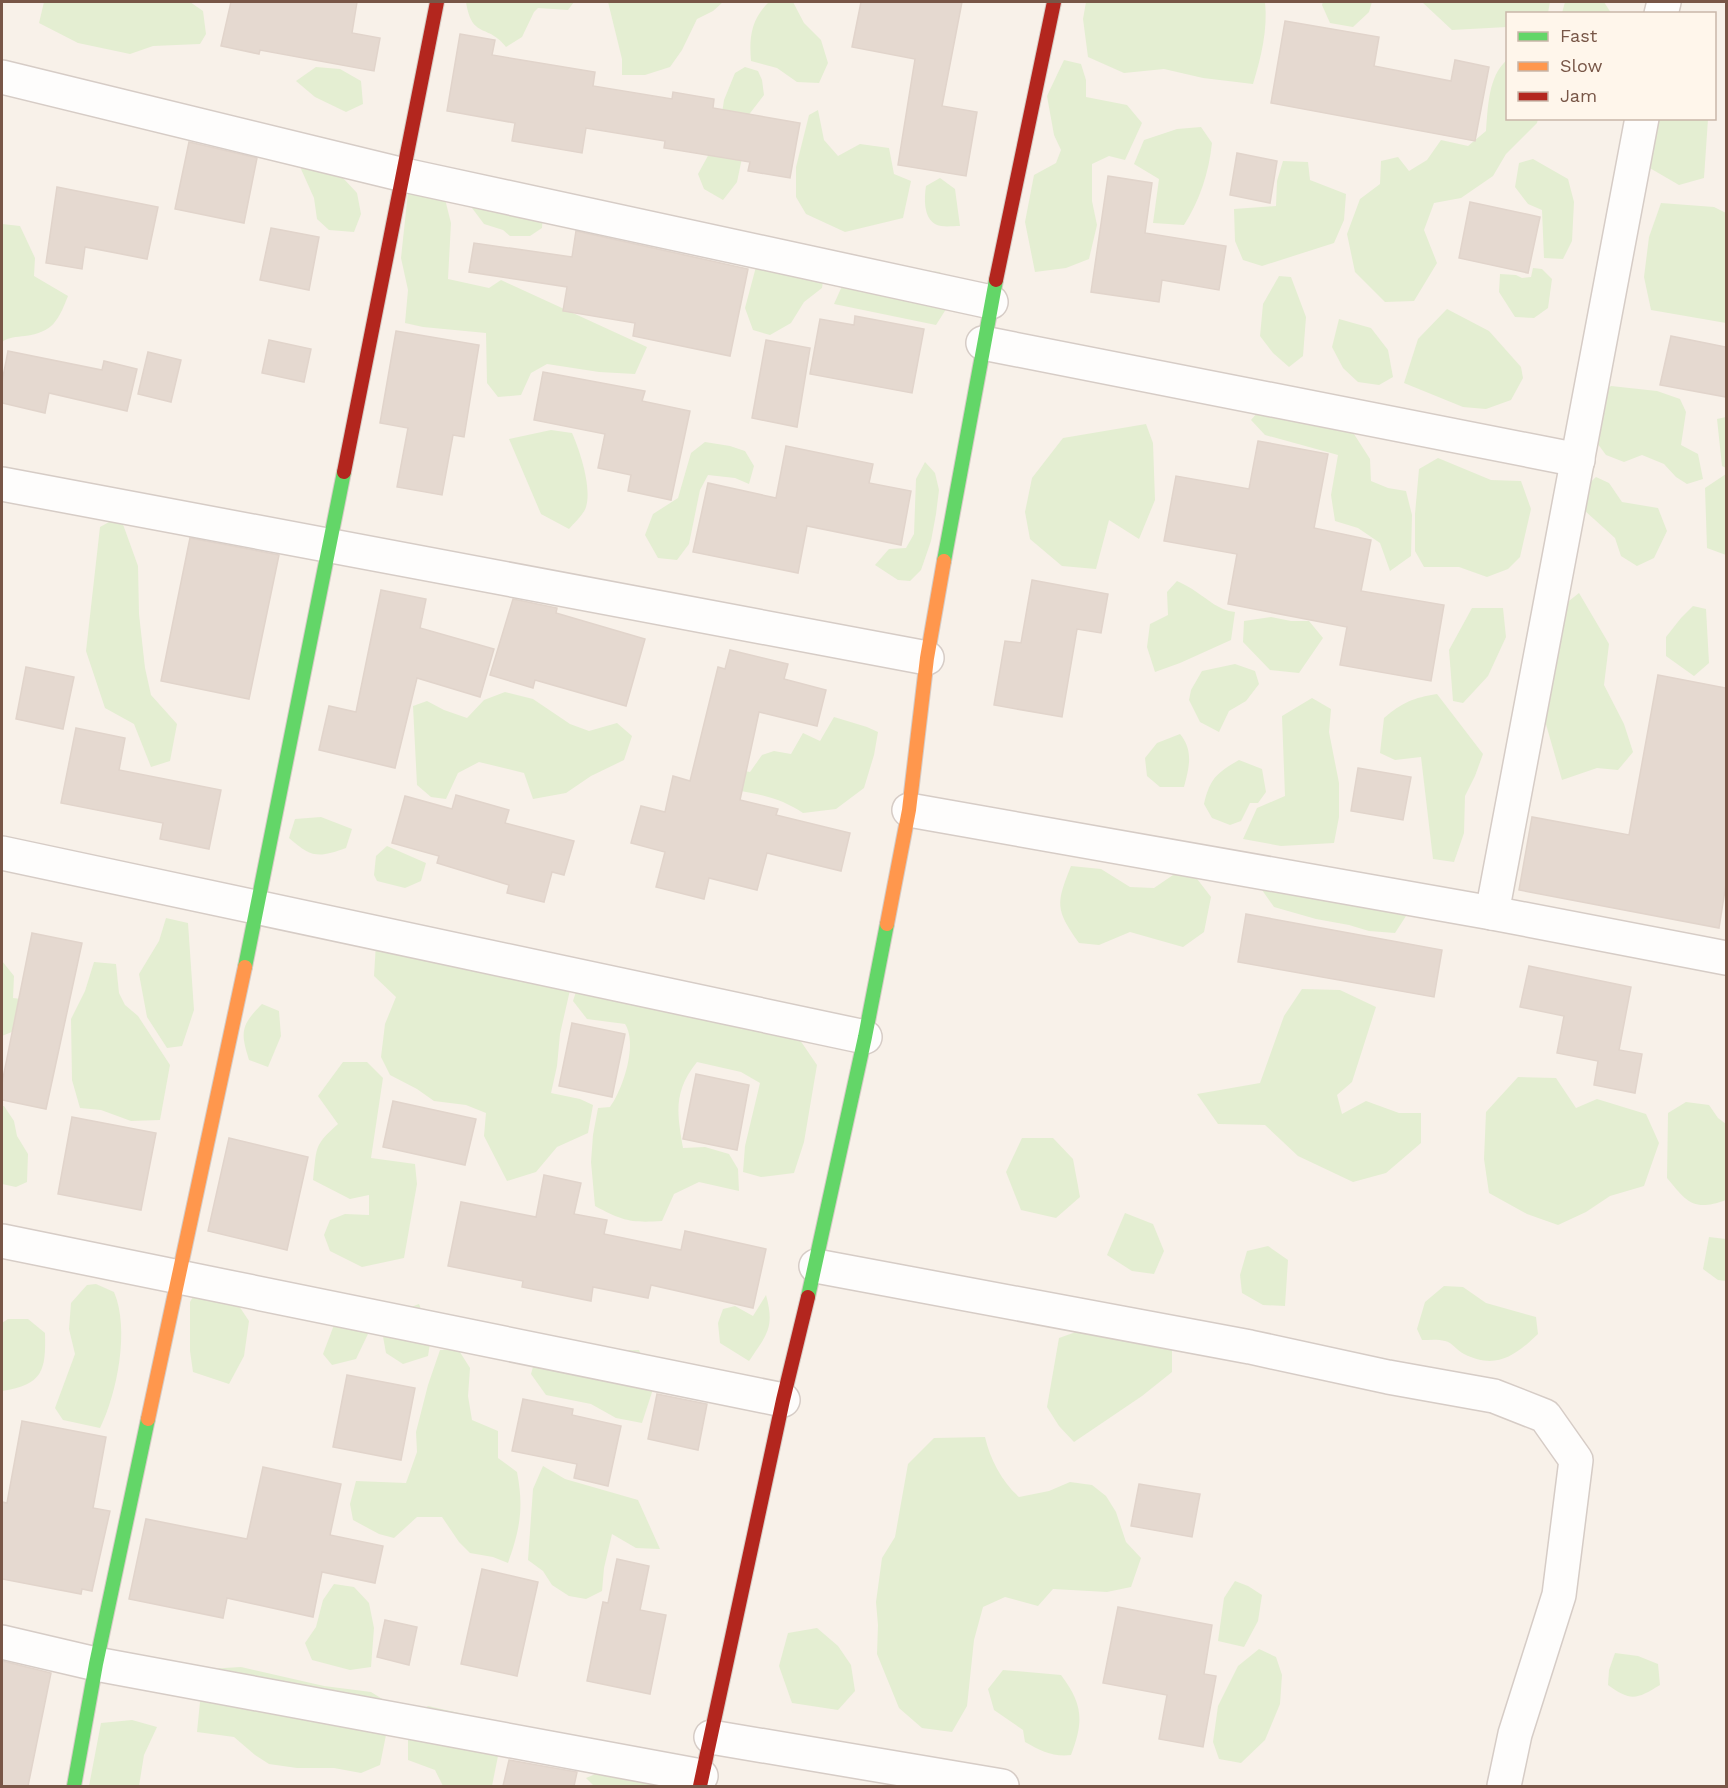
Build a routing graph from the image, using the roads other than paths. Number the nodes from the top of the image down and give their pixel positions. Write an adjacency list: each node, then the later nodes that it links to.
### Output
1 (436, 2): 5 (street)
2 (1054, 2): 6 (street)
3 (2, 77): 5 (street)
4 (1642, 120): 8 (street)
5 (404, 174): 6 (street); 10 (street)
6 (991, 302): 7 (street)
7 (983, 343): 8 (street); 11 (street)
8 (1578, 460): 15 (street)
9 (2, 484): 10 (street)
10 (329, 547): 11 (street); 14 (street)
11 (927, 658): 12 (street)
12 (909, 810): 15 (street); 17 (street)
13 (2, 853): 14 (street)
14 (258, 907): 17 (street); 20 (street)
15 (1492, 913): 16 (street)
16 (1726, 958)
17 (865, 1037): 19 (street)
18 (2, 1241): 20 (street)
19 (816, 1266): 21 (street); 28 (street)
20 (178, 1278): 21 (street); 23 (street)
21 (783, 1400): 24 (street)
22 (2, 1642): 23 (street)
23 (96, 1664): 25 (street); 26 (street)
24 (711, 1737): 25 (street); 27 (street)
25 (701, 1781)
26 (74, 1786)
27 (1002, 1786)
28 (1504, 1786)

